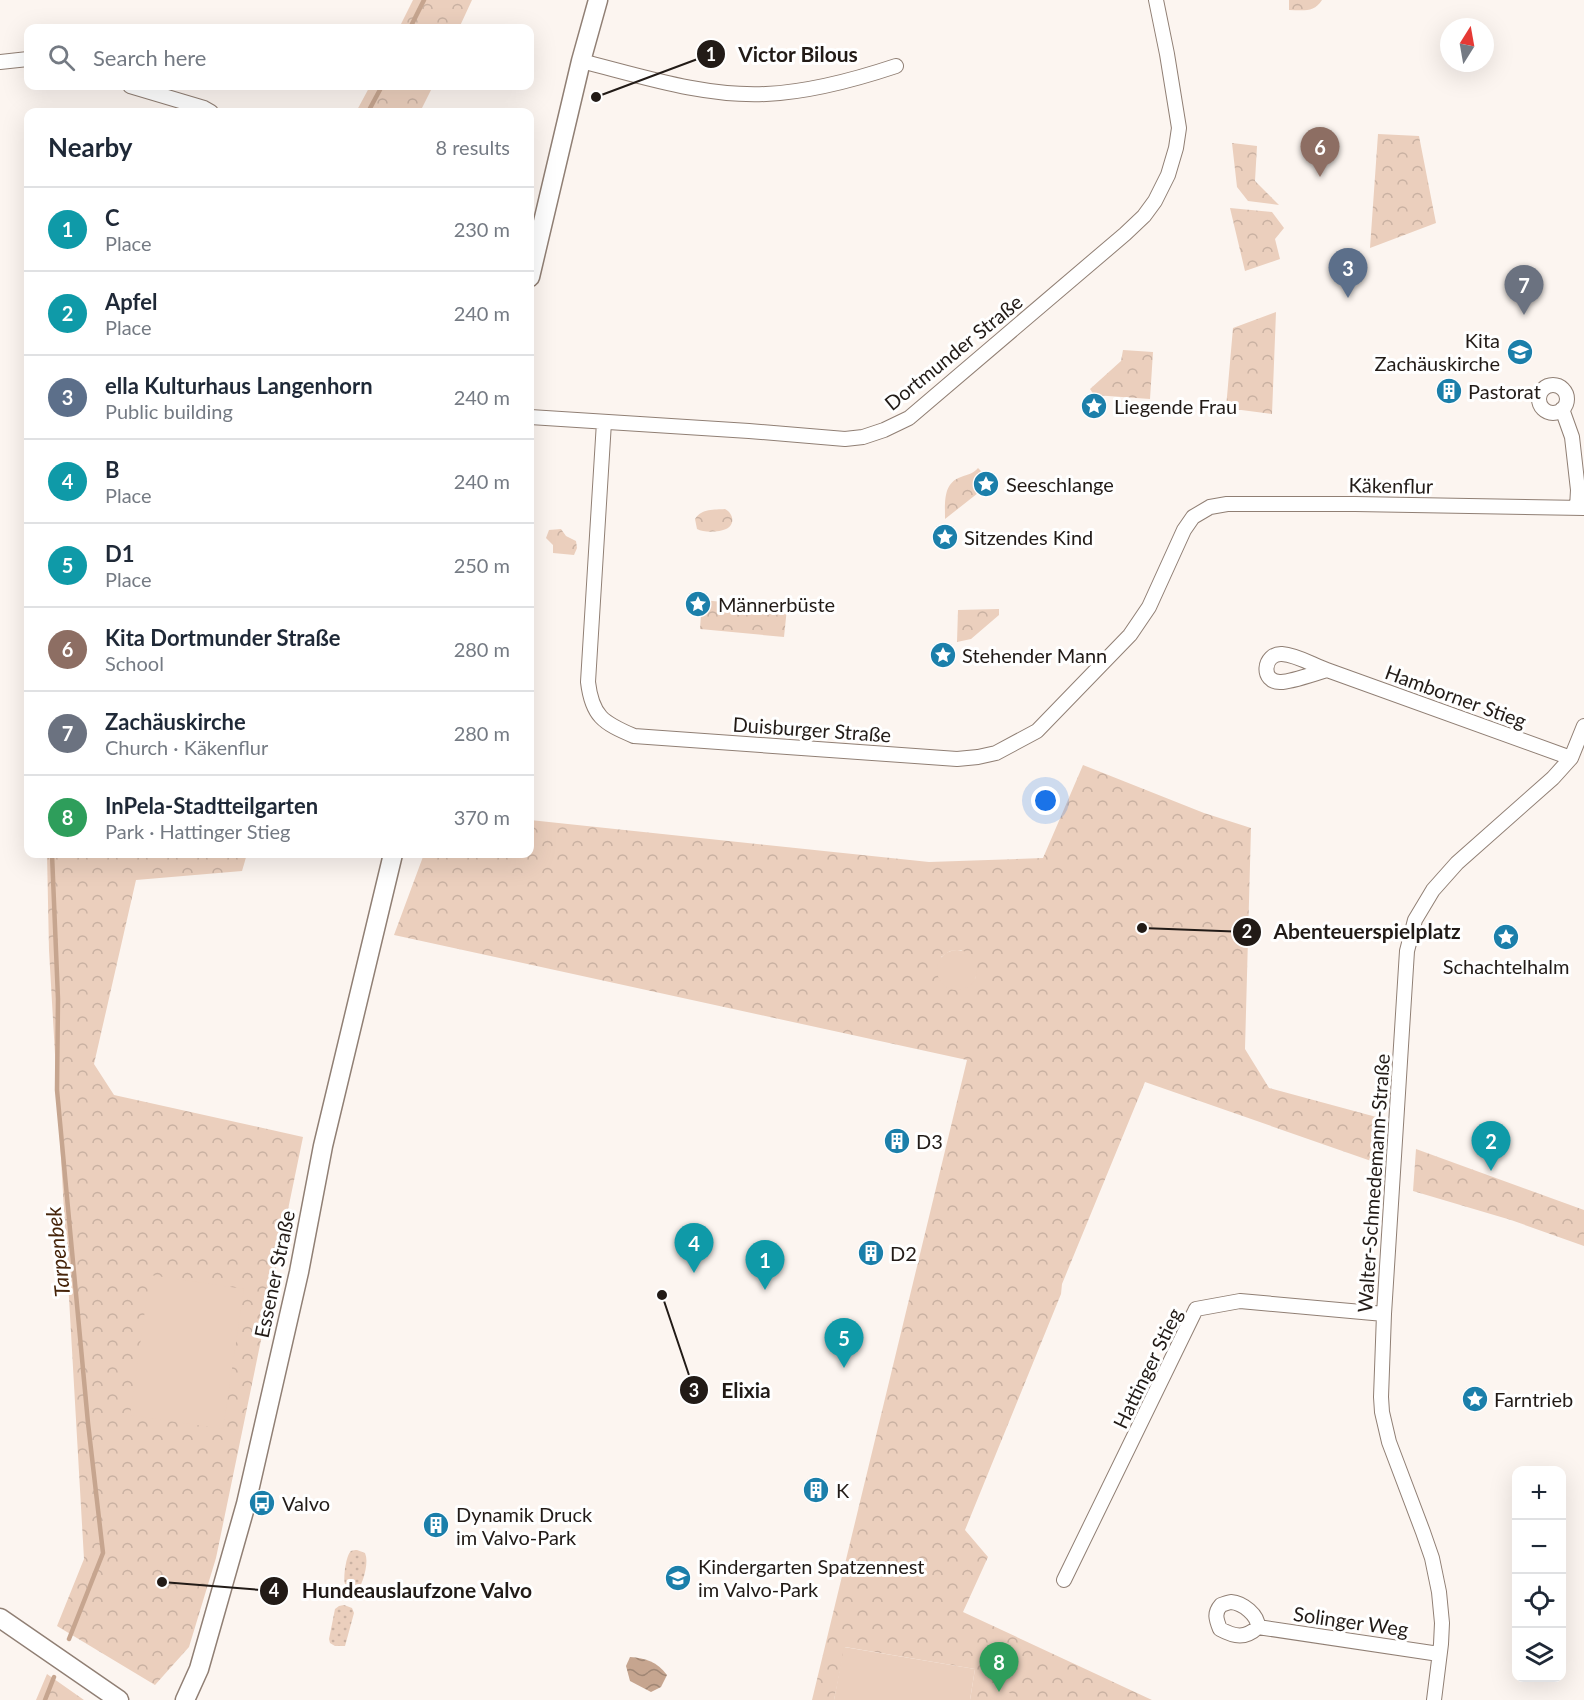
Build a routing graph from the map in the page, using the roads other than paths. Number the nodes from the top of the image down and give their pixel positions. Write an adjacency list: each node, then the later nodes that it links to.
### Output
1 (598, 0): 4 (street)
2 (1156, 0): 12 (street, Dortmunder Straße)
3 (24, 59): 5 (street)
4 (581, 61): 6 (street); 9 (street)
5 (0, 62)
6 (896, 66)
7 (143, 90): 8 (street)
8 (204, 108)
9 (534, 260)
10 (1562, 410): 13 (street, Käkenflur)
11 (534, 417): 12 (street, Dortmunder Straße)
12 (604, 422): 14 (street, Duisburger Straße)
13 (1581, 508): 14 (street, Käkenflur)
14 (1204, 510)
15 (1327, 670): 17 (street, Hamborner Stieg)
16 (1584, 726): 17 (street, Walter-Schmedemann-Straße)
17 (1571, 758): 19 (street, Walter-Schmedemann-Straße)
18 (392, 858): 25 (street, Essener Straße)
19 (1384, 1314): 20 (street, Hattinger Stieg); 23 (street, Walter-Schmedemann-Straße)
20 (1064, 1580)
21 (0, 1618): 24 (street)
22 (1258, 1627): 23 (street, Solinger Weg)
23 (1439, 1654): 26 (street, Walter-Schmedemann-Straße)
24 (119, 1700)
25 (185, 1700)
26 (1434, 1700)

